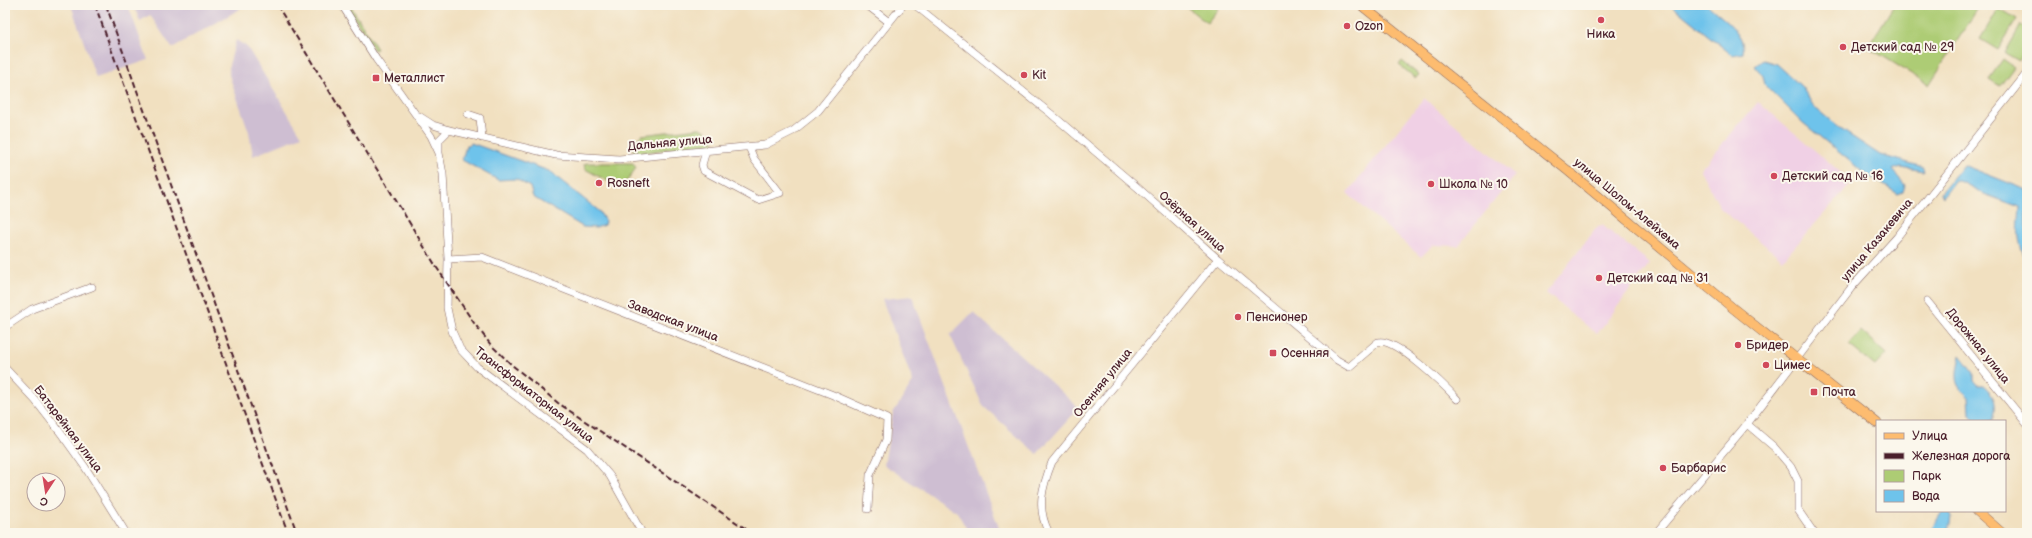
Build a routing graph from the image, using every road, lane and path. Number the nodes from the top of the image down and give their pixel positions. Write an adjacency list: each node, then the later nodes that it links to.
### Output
1 (342, 5): 8 (street, Трансформаторная улица)
2 (867, 5): 6 (street)
3 (903, 5): 6 (street, Дальняя улица)
4 (915, 5): 16 (street, Озёрная улица)
5 (1361, 5): 20 (main road, улица Шолом-Алейхема)
6 (889, 22): 12 (street, Дальняя улица)
7 (2027, 73): 20 (street, улица Казакевича)
8 (410, 107): 10 (street, Дальняя улица); 14 (street, Трансформаторная улица)
9 (468, 114): 11 (street)
10 (449, 130): 11 (street, Дальняя улица); 14 (street)
11 (482, 138): 13 (street, Дальняя улица)
12 (749, 146): 13 (street, Дальняя улица); 13 (street)
13 (706, 151)
14 (439, 153): 15 (street, Трансформаторная улица)
15 (448, 258): 26 (street, Заводская улица); 29 (street, Трансформаторная улица)
16 (1218, 260): 22 (street, Озёрная улица); 30 (street, Осенняя улица)
17 (92, 287): 19 (street)
18 (1927, 301): 25 (street, Дорожная улица)
19 (5, 327)
20 (1798, 359): 23 (main road, улица Шолом-Алейхема); 24 (street, улица Казакевича)
21 (5, 368): 28 (street, Батарейная улица)
22 (1457, 399)
23 (1876, 422)
24 (1747, 424): 31 (street); 32 (street)
25 (2027, 424)
26 (868, 509)
27 (1978, 512): 33 (main road)
28 (126, 533)
29 (642, 533)
30 (1049, 533)
31 (1656, 533)
32 (1814, 533)
33 (2002, 533)

